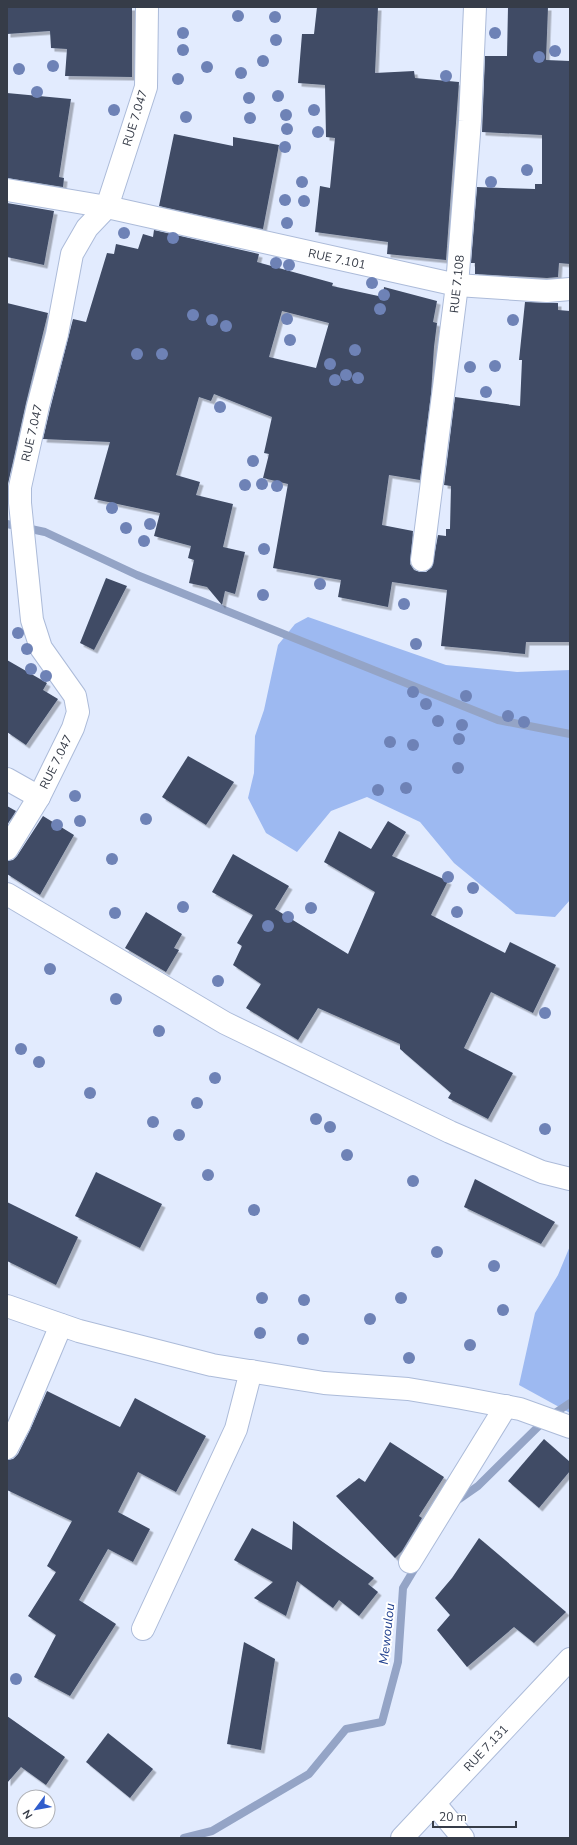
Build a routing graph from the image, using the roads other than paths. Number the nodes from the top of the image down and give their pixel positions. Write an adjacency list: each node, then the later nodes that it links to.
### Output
1 (147, 7): 4 (street, RUE 7.047)
2 (475, 7): 5 (street, RUE 7.108)
3 (7, 190): 4 (street, RUE 7.101)
4 (107, 207): 5 (street, RUE 7.101); 9 (street, RUE 7.047)
5 (457, 286): 6 (street, RUE 7.101); 7 (street, RUE 7.108)
6 (570, 290)
7 (422, 560)
8 (7, 779): 9 (street)
9 (39, 798): 10 (street, RUE 7.047)
10 (7, 849)
11 (7, 894): 12 (street)
12 (570, 1179)
13 (7, 1306): 14 (street)
14 (61, 1324): 15 (street); 18 (street)
15 (251, 1371): 16 (street); 20 (street)
16 (506, 1406): 17 (street); 19 (street)
17 (570, 1427)
18 (7, 1448)
19 (410, 1562)
20 (143, 1629)
21 (570, 1659): 22 (street, RUE 7.131)
22 (434, 1804): 23 (street, RUE 7.131); 24 (street)
23 (402, 1838)
24 (463, 1838)

